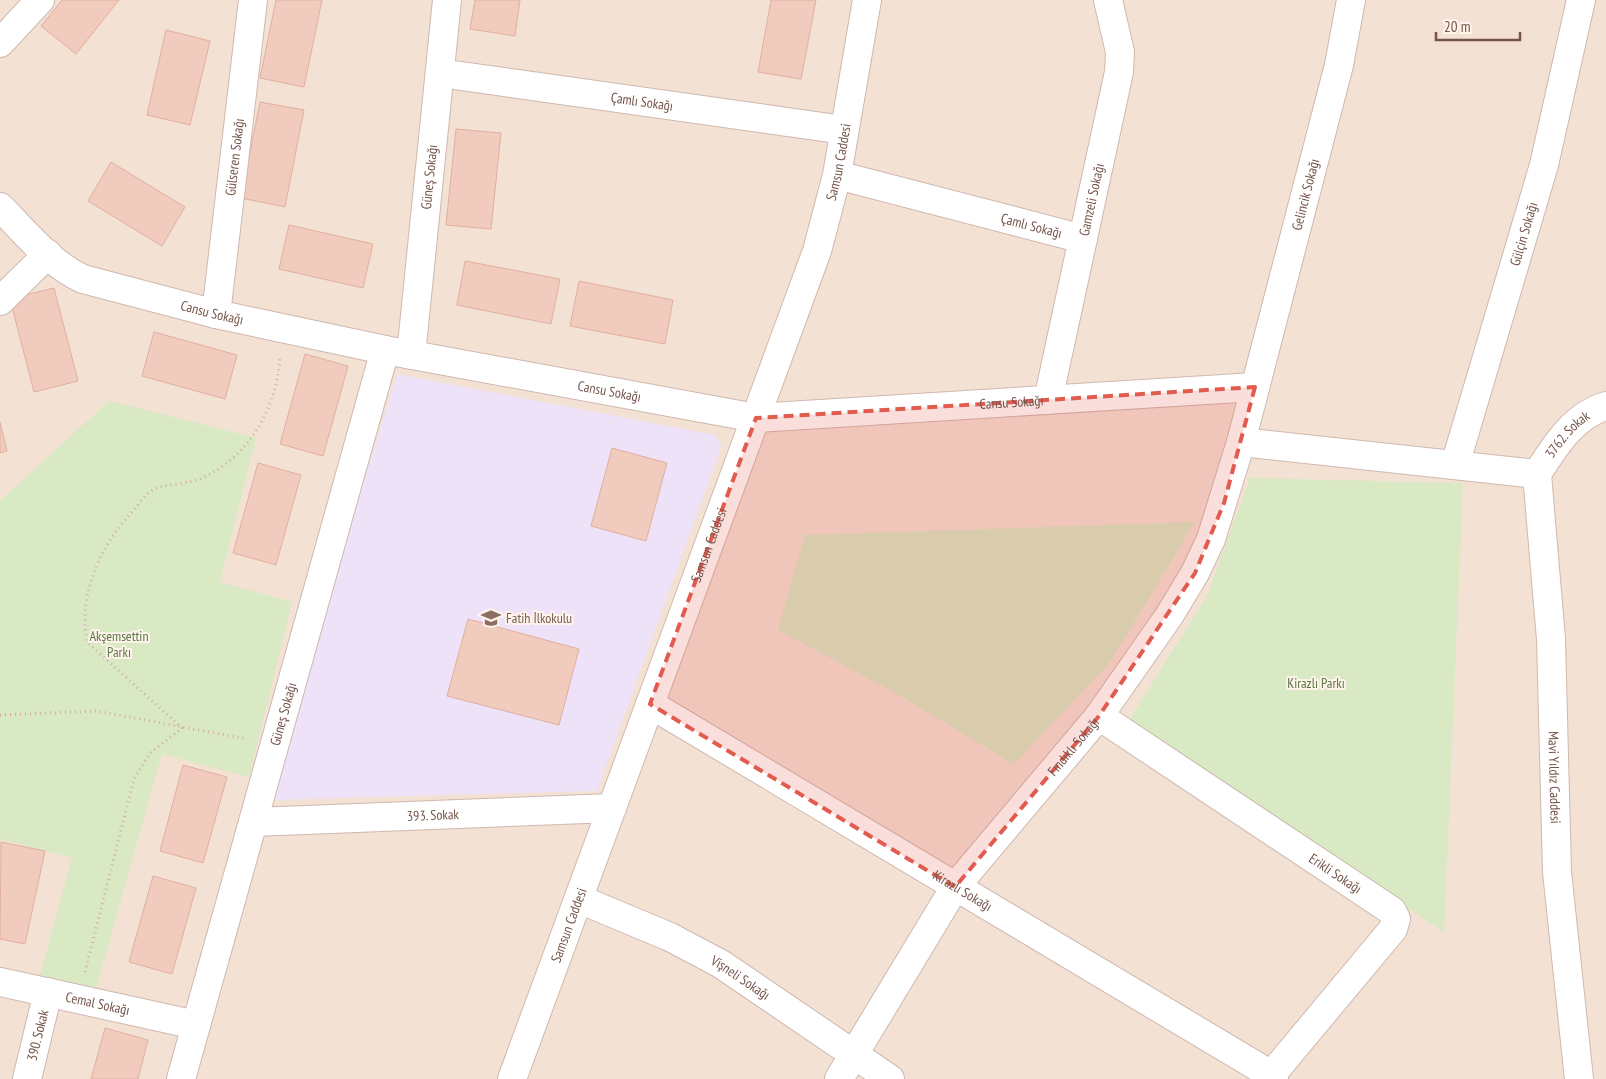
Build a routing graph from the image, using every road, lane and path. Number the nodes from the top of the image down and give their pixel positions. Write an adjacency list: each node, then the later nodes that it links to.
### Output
1 (40, 0): 8 (street)
2 (253, 0): 16 (street, Gülseren Sokağı)
3 (447, 0): 9 (street, Güneş Sokağı)
4 (867, 0): 10 (street, Samsun Caddesi)
5 (1108, 0): 13 (street, Gamzeli Sokağı)
6 (1351, 0): 19 (street, Gelincik Sokağı)
7 (1581, 0): 24 (street, Gülçin Sokağı)
8 (0, 43)
9 (440, 73): 10 (street, Çamlı Sokağı); 18 (street, Güneş Sokağı)
10 (844, 130): 11 (street, Samsun Caddesi)
11 (836, 175): 13 (street, Çamlı Sokağı); 22 (street, Samsun Caddesi)
12 (0, 207): 14 (street, Cansu Sokağı)
13 (1083, 239): 20 (street, Gamzeli Sokağı)
14 (48, 254): 15 (street); 16 (street, Cansu Sokağı)
15 (0, 301)
16 (216, 314): 17 (street, Cansu Sokağı)
17 (282, 328): 18 (street, Cansu Sokağı); 29 (path)
18 (398, 352): 22 (street, Cansu Sokağı); 30 (street, Güneş Sokağı)
19 (1255, 387): 20 (street, Cansu Sokağı); 23 (street, Fındıklı Sokağı)
20 (1048, 400): 22 (street, Cansu Sokağı)
21 (1606, 406): 25 (street, 3762. Sokak)
22 (756, 418): 26 (street, Samsun Caddesi)
23 (1241, 442): 24 (street); 28 (street, Fındıklı Sokağı)
24 (1455, 465): 25 (street)
25 (1538, 474): 46 (street, Mavi Yıldız Caddesi)
26 (650, 704): 31 (street, Samsun Caddesi); 33 (street, Kirazlı Sokağı)
27 (0, 715): 29 (path)
28 (1099, 716): 33 (street, Fındıklı Sokağı); 40 (street, Erikli Sokağı)
29 (182, 728): 30 (path); 37 (path)
30 (274, 743): 32 (street, Güneş Sokağı)
31 (612, 808): 32 (street, 393. Sokak); 34 (street, Samsun Caddesi)
32 (253, 822): 38 (street, Güneş Sokağı)
33 (955, 887): 39 (street, Fındıklı Sokağı); 40 (street, Kirazlı Sokağı)
34 (578, 899): 39 (street, Vişneli Sokağı); 43 (street, Samsun Caddesi)
35 (0, 982): 36 (street, Cemal Sokağı)
36 (48, 992): 37 (street, Cemal Sokağı); 41 (street, 390. Sokak)
37 (78, 999): 38 (street, Cemal Sokağı)
38 (196, 1025): 42 (street, Güneş Sokağı)
39 (854, 1054): 44 (street, Fındıklı Sokağı); 45 (street, Vişneli Sokağı)
40 (1271, 1078)
41 (27, 1079)
42 (181, 1079)
43 (512, 1079)
44 (839, 1079)
45 (890, 1079)
46 (1579, 1079)

